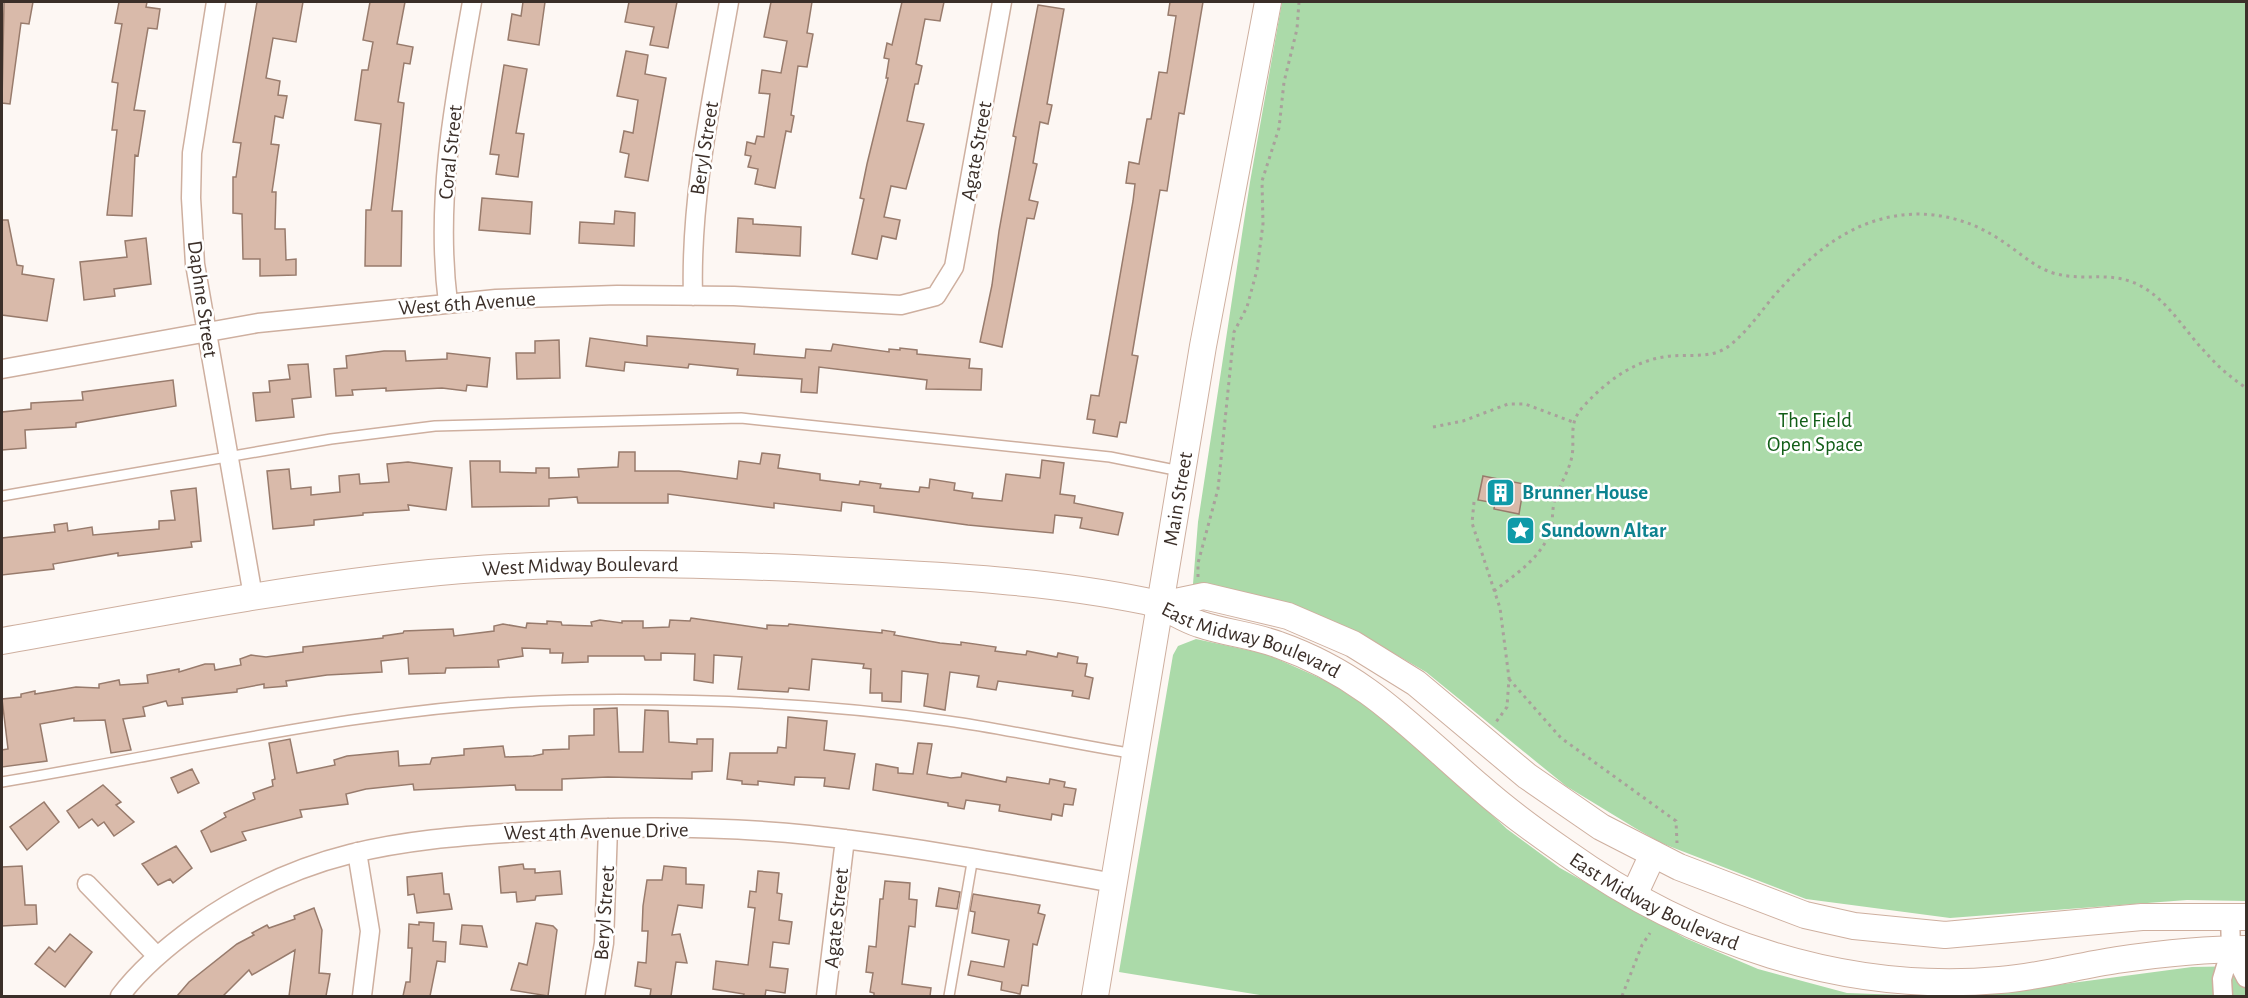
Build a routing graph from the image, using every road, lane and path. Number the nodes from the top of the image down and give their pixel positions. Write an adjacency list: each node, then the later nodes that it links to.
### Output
1 (216, 2): 10 (street, Daphne Street)
2 (472, 2): 9 (street, Coral Street)
3 (729, 2): 7 (street, Beryl Street)
4 (1002, 2): 8 (street, Agate Street)
5 (1268, 2): 16 (main road, Main Street)
6 (1299, 2): 19 (path)
7 (693, 296): 8 (street, West 6th Avenue); 9 (street, West 6th Avenue)
8 (936, 296)
9 (448, 303): 10 (street, West 6th Avenue)
10 (207, 333): 11 (street, West 6th Avenue); 15 (street, Daphne Street)
11 (2, 369)
12 (2247, 388): 13 (path)
13 (1573, 422): 14 (path); 20 (path)
14 (1433, 427)
15 (229, 456): 16 (lane); 17 (lane); 21 (street, Daphne Street)
16 (1182, 471): 22 (main road, Main Street)
17 (2, 496)
18 (1474, 502): 20 (path)
19 (1196, 581)
20 (1494, 591): 24 (path)
21 (253, 596): 22 (main road, West Midway Boulevard); 23 (main road, West Midway Boulevard)
22 (1161, 605): 25 (main road, East Midway Boulevard); 26 (main road, Main Street); 35 (main road, East Midway Boulevard)
23 (2, 641)
24 (1509, 678): 25 (path); 30 (path)
25 (1484, 739): 30 (main road, East Midway Boulevard)
26 (1136, 755): 27 (lane); 33 (main road, Main Street)
27 (2, 782)
28 (608, 828): 29 (street, West 4th Avenue Drive); 31 (street, West 4th Avenue Drive); 43 (street, Beryl Street)
29 (844, 839): 32 (street, West 4th Avenue Drive); 44 (street, Agate Street)
30 (1665, 851): 35 (main road); 36 (main road, East Midway Boulevard)
31 (357, 852): 39 (street, West 4th Avenue Drive); 42 (street)
32 (973, 857): 33 (street, West 4th Avenue Drive); 45 (lane)
33 (1115, 883): 46 (main road, Main Street)
34 (87, 884): 39 (street)
35 (1635, 895): 38 (main road, East Midway Boulevard)
36 (2238, 916): 38 (street)
37 (1650, 933): 47 (path)
38 (2239, 949): 40 (street); 48 (street)
39 (157, 956): 41 (street, West 4th Avenue Drive)
40 (2247, 978)
41 (120, 996)
42 (362, 996)
43 (595, 996)
44 (826, 996)
45 (949, 996)
46 (1095, 996)
47 (1622, 996)
48 (2223, 996)

